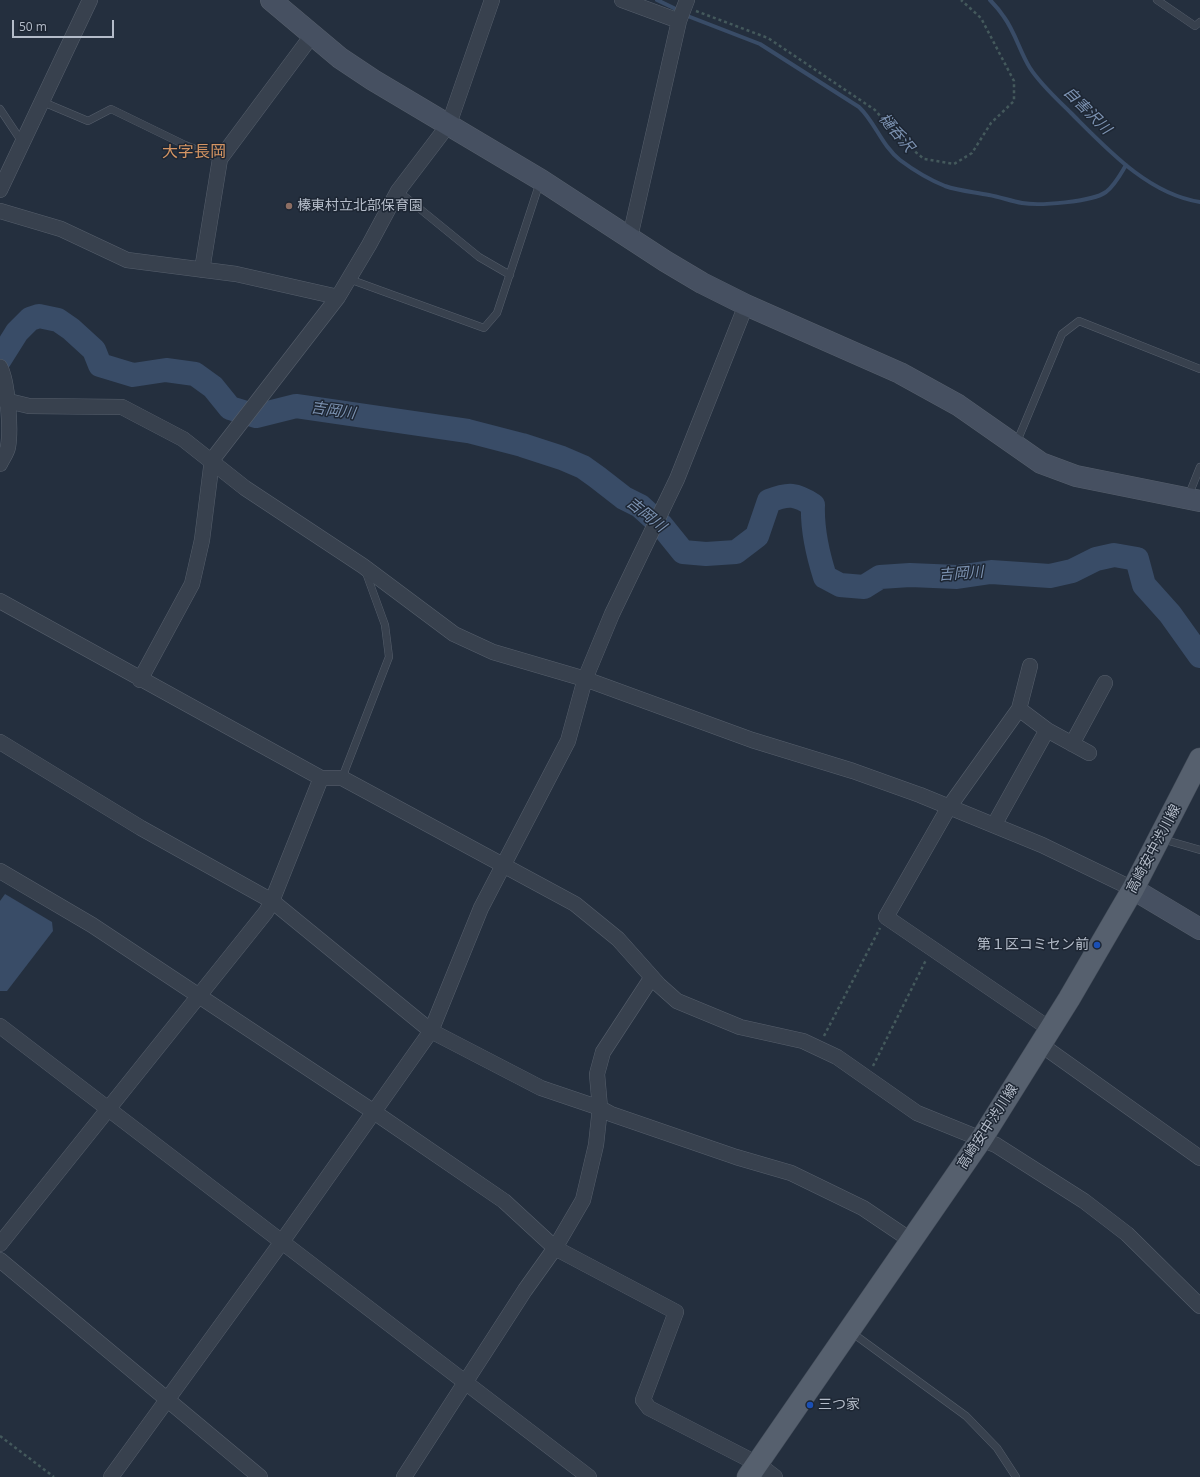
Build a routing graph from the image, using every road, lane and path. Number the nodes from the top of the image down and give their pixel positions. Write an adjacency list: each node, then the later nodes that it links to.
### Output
1 (90, 0): 11 (street)
2 (271, 0): 10 (street)
3 (492, 0): 13 (street)
4 (622, 0): 8 (street)
5 (961, 0): 7 (path)
6 (1157, 0): 9 (lane)
7 (686, 3): 8 (street)
8 (679, 21): 20 (street)
9 (1200, 22)
10 (313, 34): 13 (street); 15 (street)
11 (43, 102): 14 (street); 15 (lane)
12 (0, 109): 14 (lane)
13 (449, 124): 16 (street); 18 (street)
14 (23, 143): 17 (street)
15 (220, 159): 21 (street)
16 (541, 180): 20 (street); 22 (lane)
17 (0, 190)
18 (398, 191): 22 (lane); 23 (street)
19 (0, 211): 21 (street)
20 (630, 237): 25 (street)
21 (202, 270): 24 (street)
22 (510, 274): 23 (lane)
23 (349, 279): 24 (street)
24 (338, 297): 30 (street)
25 (746, 305): 29 (street); 37 (street)
26 (1200, 369): 29 (lane)
27 (2, 370): 28 (street)
28 (4, 400): 30 (street); 31 (street)
29 (1016, 446): 33 (street)
30 (212, 460): 34 (street); 38 (street)
31 (0, 464)
32 (1200, 467): 33 (lane)
33 (1194, 500)
34 (364, 566): 37 (street); 47 (lane)
35 (0, 601): 38 (street)
36 (1030, 666): 40 (street)
37 (585, 679): 48 (street); 52 (street)
38 (140, 680): 46 (street)
39 (1106, 683): 43 (street)
40 (1019, 709): 41 (street); 48 (street)
41 (1048, 730): 43 (street); 49 (street)
42 (0, 742): 55 (street)
43 (1072, 744): 44 (street)
44 (1089, 753)
45 (1200, 759): 50 (main road, 高崎安中渋川線)
46 (321, 778): 47 (street); 55 (street)
47 (342, 778): 52 (street)
48 (949, 806): 49 (street); 56 (street)
49 (994, 825): 54 (street)
50 (1160, 838): 51 (lane); 54 (main road, 高崎安中渋川線)
51 (1200, 850)
52 (503, 866): 59 (street); 62 (street)
53 (1, 873): 60 (street)
54 (1133, 889): 57 (street); 63 (main road, 高崎安中渋川線)
55 (272, 901): 60 (street); 62 (street)
56 (886, 917): 58 (street); 64 (path)
57 (1200, 929)
58 (932, 948): 63 (street); 65 (path)
59 (652, 976): 64 (street); 67 (street)
60 (199, 996): 66 (street); 68 (street)
61 (0, 1026): 66 (street)
62 (431, 1031): 67 (street); 68 (street)
63 (1045, 1036): 69 (main road, 高崎安中渋川線); 70 (street)
64 (818, 1048): 65 (street)
65 (867, 1079): 69 (street)
66 (108, 1108): 72 (street); 73 (street)
67 (600, 1108): 71 (street); 74 (street)
68 (374, 1112): 72 (street); 74 (street)
69 (982, 1138): 71 (main road, 高崎安中渋川線); 76 (street)
70 (1200, 1158)
71 (912, 1241): 77 (main road, 高崎安中渋川線)
72 (281, 1243): 78 (street); 79 (street)
73 (0, 1244)
74 (555, 1248): 78 (street); 81 (street)
75 (0, 1260): 79 (street)
76 (1200, 1306)
77 (850, 1330): 81 (main road, 高崎安中渋川線); 88 (lane)
78 (465, 1384): 85 (street); 86 (street)
79 (168, 1400): 83 (street); 84 (street)
80 (0, 1436): 82 (path)
81 (753, 1470): 87 (street)
82 (54, 1477)
83 (111, 1477)
84 (260, 1477)
85 (404, 1477)
86 (589, 1477)
87 (775, 1477)
88 (1016, 1477)

